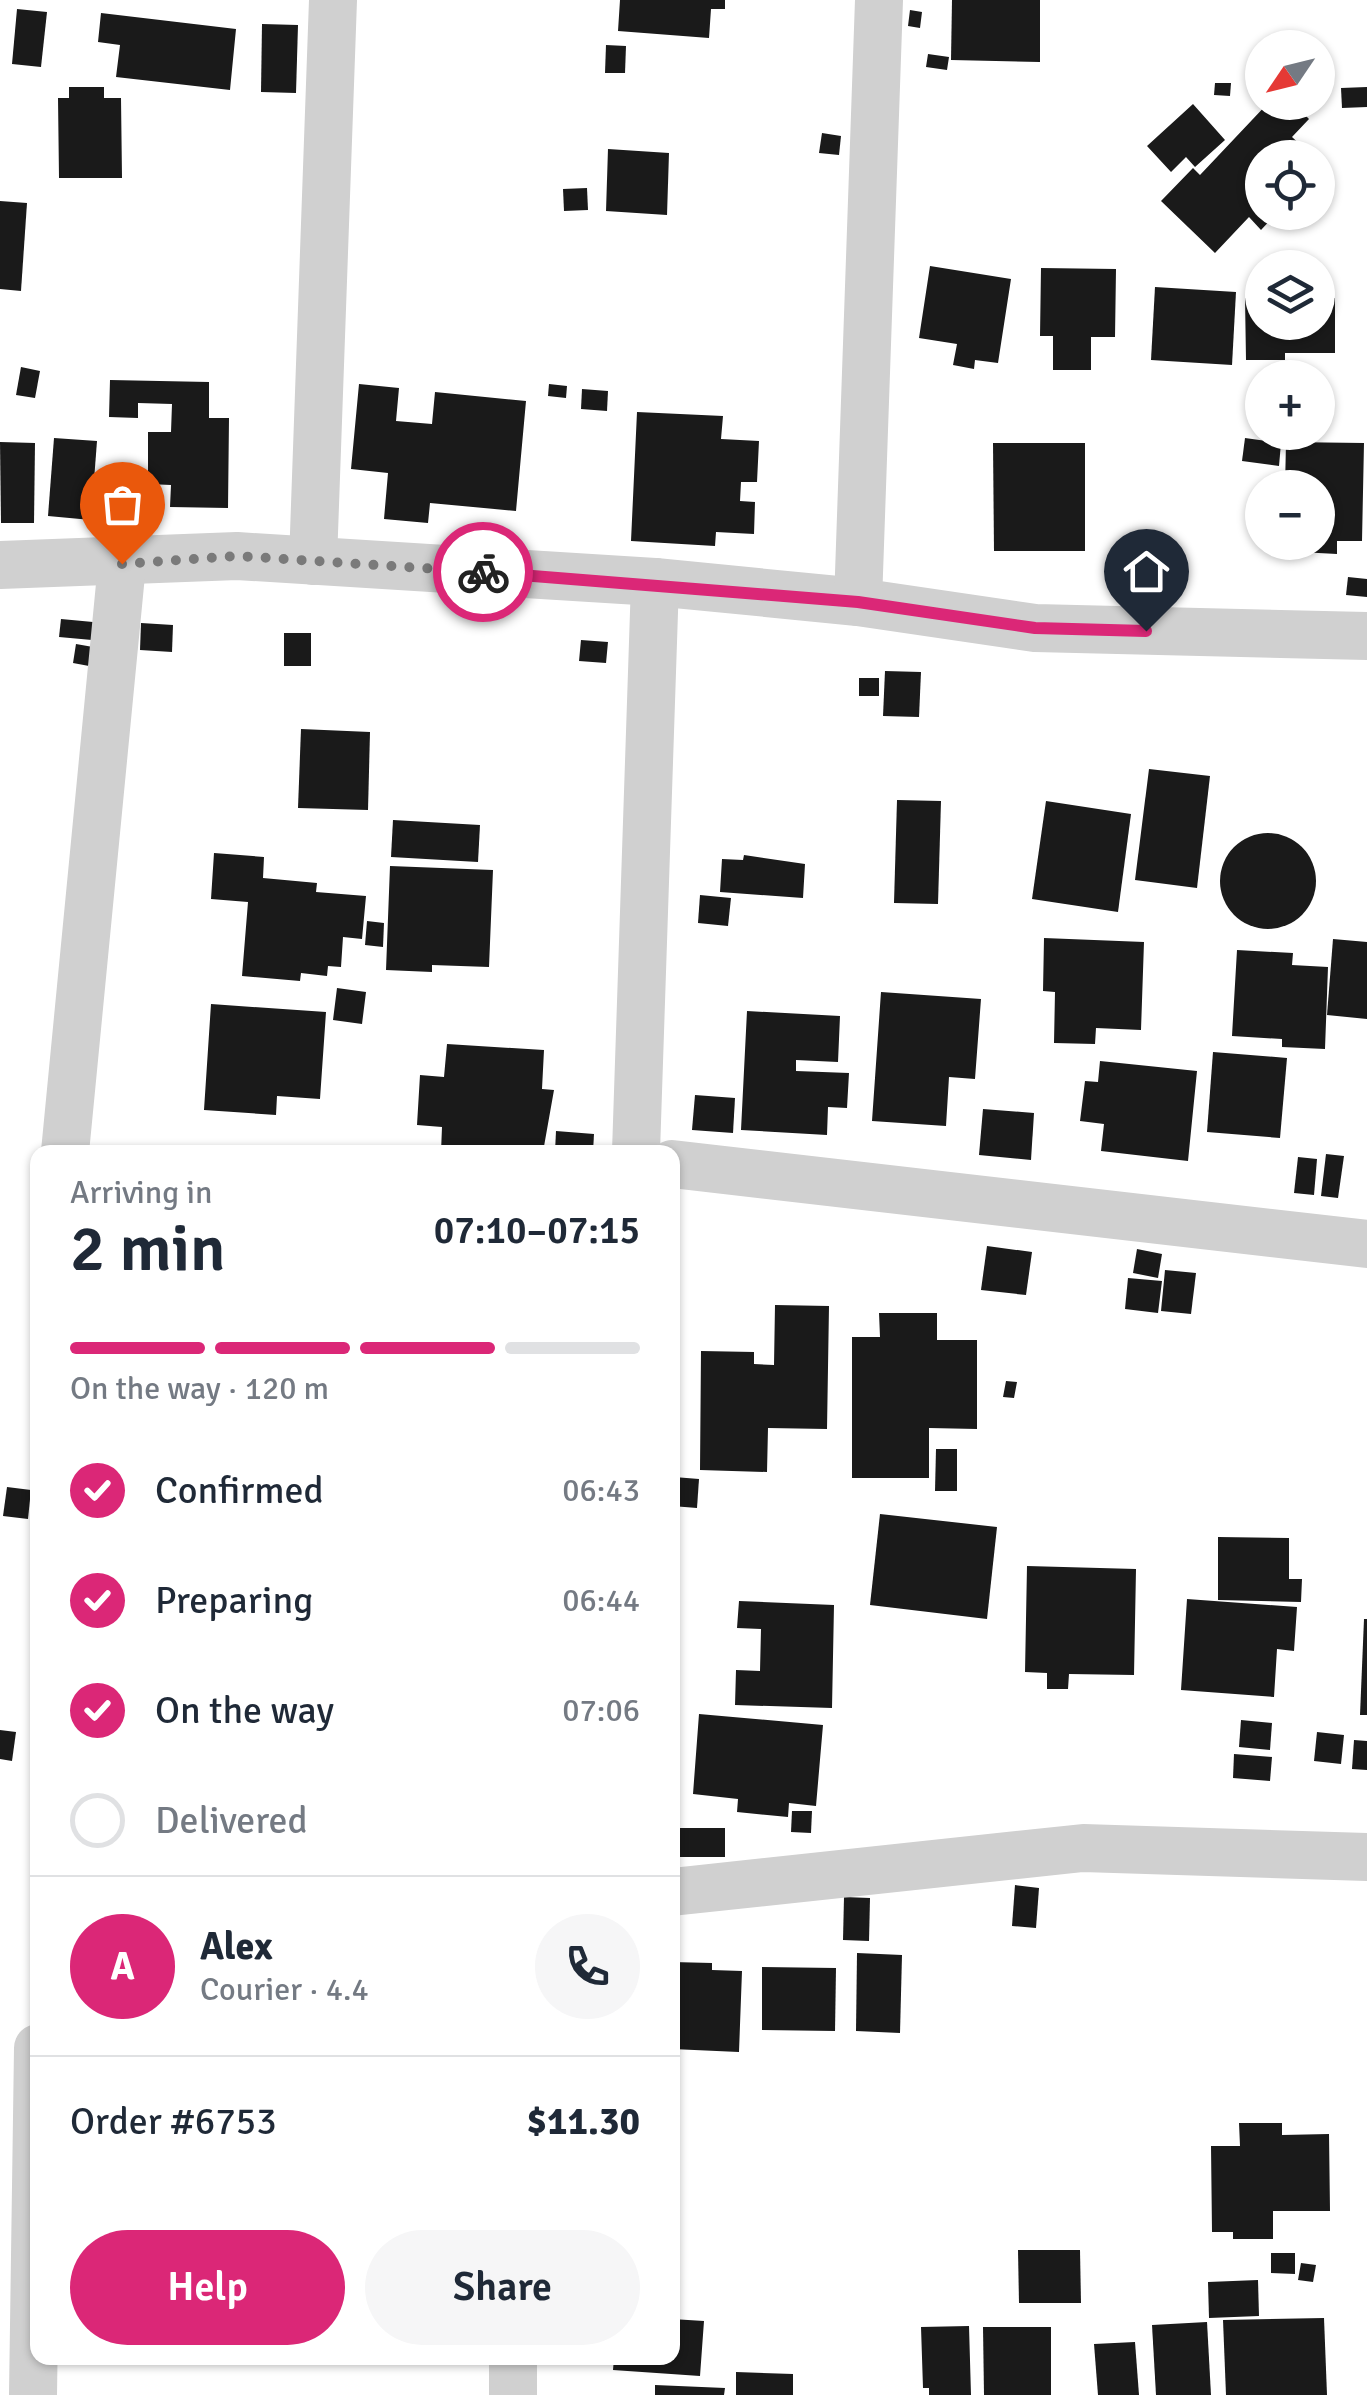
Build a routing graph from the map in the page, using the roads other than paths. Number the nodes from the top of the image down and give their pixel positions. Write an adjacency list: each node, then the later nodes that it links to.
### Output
1 (332, 0): 3 (street)
2 (879, 0): 7 (street)
3 (313, 561): 4 (street); 6 (street)
4 (122, 564): 5 (street); 9 (street)
5 (0, 565)
6 (655, 582): 7 (street); 10 (street)
7 (858, 602): 8 (street)
8 (1367, 636)
9 (65, 1145)
10 (636, 1145)
11 (680, 1165): 12 (street)
12 (1367, 1244)
13 (1367, 1857): 14 (street)
14 (680, 1891)
15 (30, 2038): 16 (street)
16 (0, 2039)
17 (34, 2365): 19 (street)
18 (514, 2365): 20 (street)
19 (34, 2395)
20 (513, 2395)

